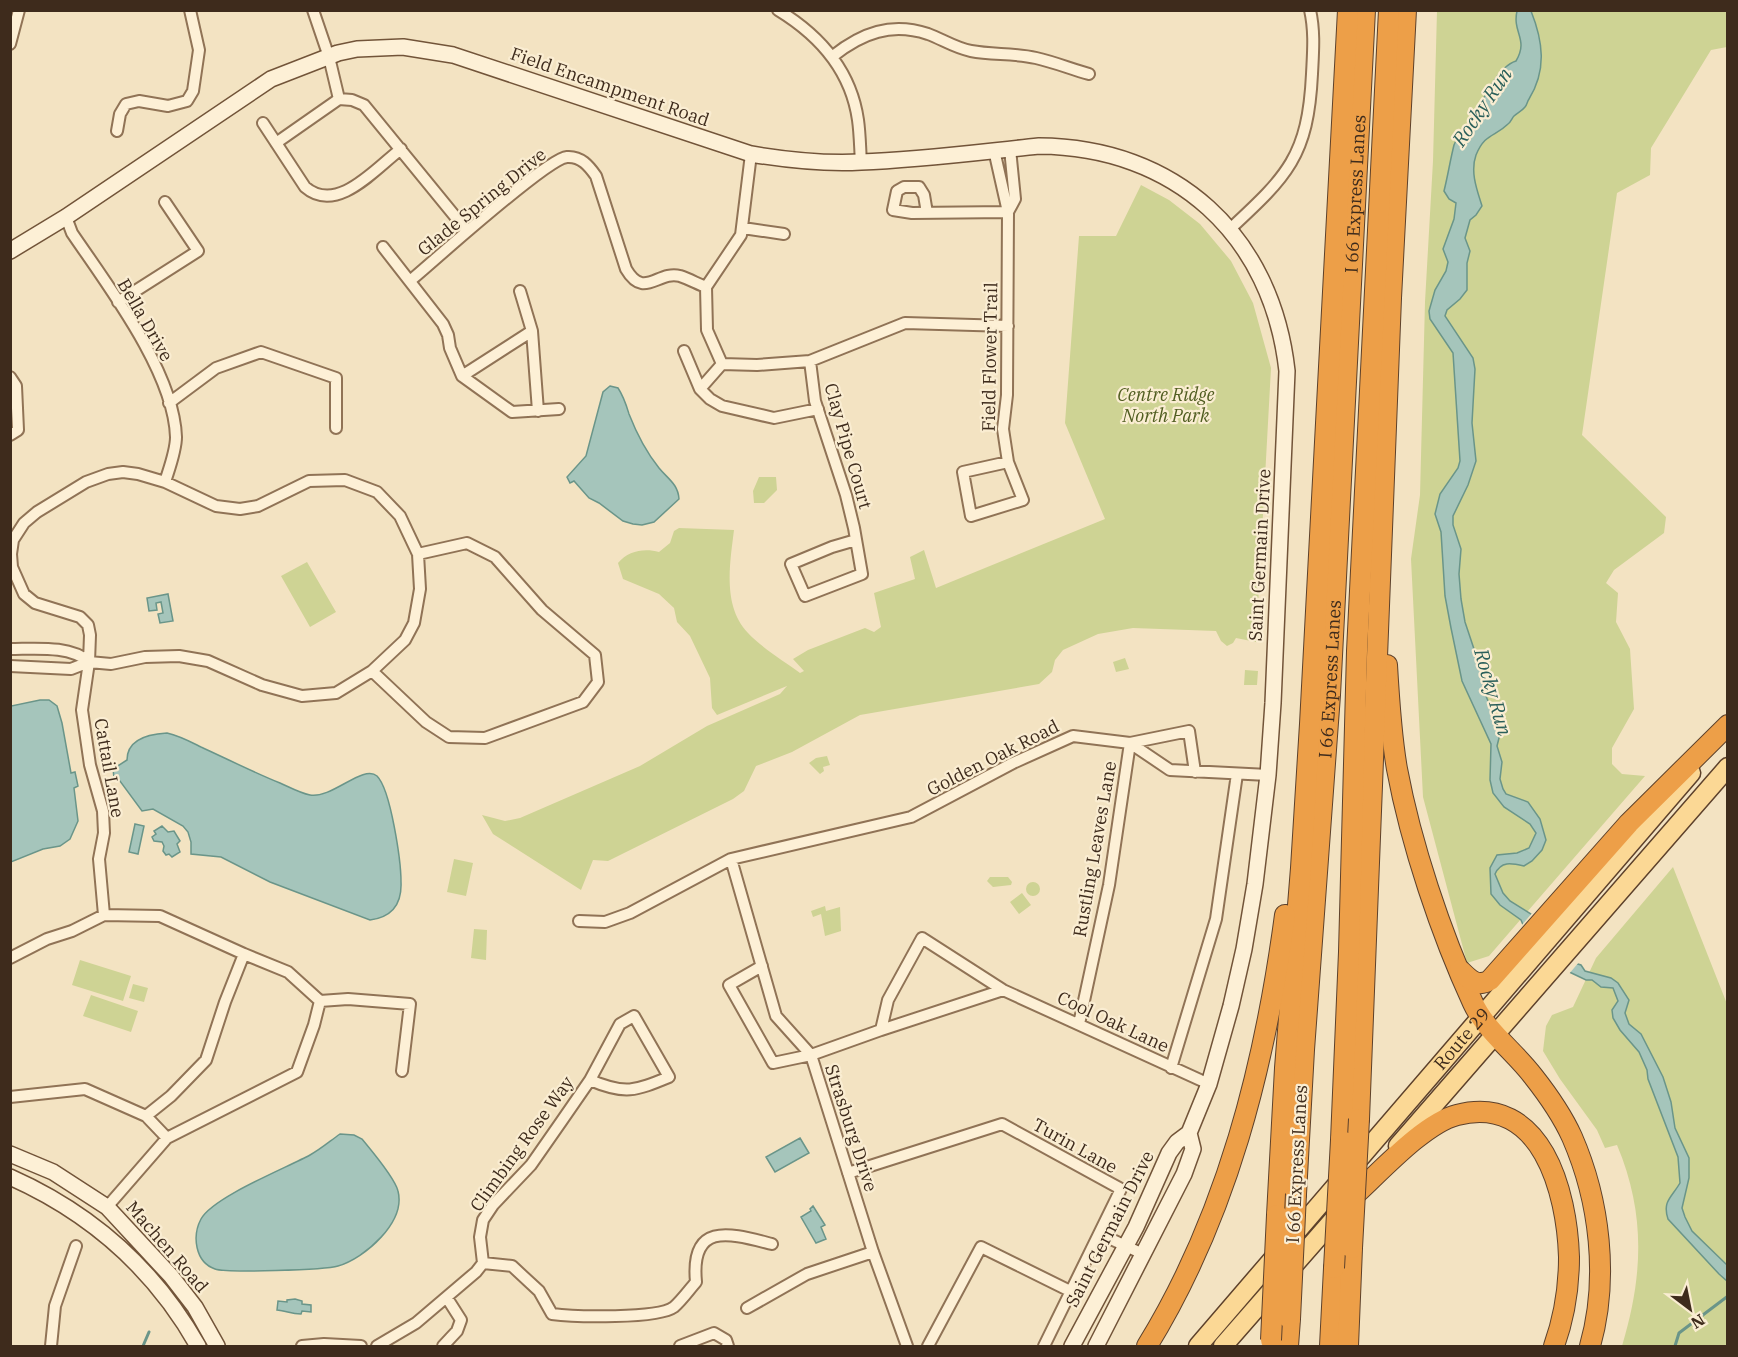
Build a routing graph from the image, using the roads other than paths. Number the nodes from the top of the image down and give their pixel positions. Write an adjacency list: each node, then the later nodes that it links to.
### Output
1 (19, 10): 10 (street)
2 (190, 10): 16 (street)
3 (313, 10): 12 (street)
4 (778, 10): 11 (street)
5 (1310, 10): 28 (street)
6 (1348, 10): 69 (highway)
7 (1365, 10): 110 (highway, I 66 Express Lanes, bridge)
8 (1389, 10): 127 (highway, I 66 Express Lanes, bridge)
9 (1406, 10): 54 (highway)
10 (10, 44)
11 (833, 56): 13 (street); 22 (street)
12 (329, 57): 14 (street); 21 (street, Field Encampment Road); 26 (street, Field Encampment Road)
13 (1089, 74)
14 (339, 99): 17 (street); 18 (street)
15 (263, 123): 17 (street)
16 (117, 131)
17 (276, 142): 18 (street)
18 (401, 149): 29 (street)
19 (1010, 149): 20 (street, Field Encampment Road); 24 (street, Field Flower Trail); 28 (street, Field Encampment Road)
20 (994, 150): 22 (street, Field Encampment Road); 24 (street, Field Flower Trail)
21 (751, 154): 22 (street, Field Encampment Road); 27 (street)
22 (861, 162)
23 (165, 202): 36 (street)
24 (1008, 212): 25 (street); 37 (street, Field Flower Trail)
25 (927, 213)
26 (66, 217): 32 (street, Field Encampment Road); 36 (street, Bella Drive)
27 (742, 228): 30 (street); 34 (street)
28 (1229, 230): 67 (street, Saint Germain Drive)
29 (467, 231): 33 (street, Glade Spring Drive); 34 (street, Glade Spring Drive)
30 (784, 234)
31 (383, 246): 33 (street, Glade Spring Drive)
32 (10, 251)
33 (411, 280): 42 (street, Glade Spring Drive)
34 (706, 287): 41 (street)
35 (520, 291): 38 (street)
36 (118, 302): 46 (street, Bella Drive)
37 (1008, 326): 40 (street); 52 (street, Field Flower Trail)
38 (532, 331): 42 (street); 49 (street)
39 (684, 351): 44 (street)
40 (810, 361): 41 (street); 48 (street, Clay Pipe Court)
41 (722, 364): 44 (street)
42 (462, 376): 49 (street)
43 (10, 377): 45 (street)
44 (700, 389): 48 (street)
45 (14, 402): 51 (street)
46 (169, 403): 50 (street); 53 (street, Bella Drive)
47 (559, 409): 49 (street)
48 (818, 409): 55 (street, Clay Pipe Court)
49 (538, 411)
50 (336, 428)
51 (10, 435)
52 (1008, 462): 52 (street, Field Flower Trail)
53 (165, 482): 56 (street); 58 (street, Cattail Lane)
54 (1382, 524): 77 (highway); 106 (highway, bridge)
55 (856, 540): 55 (street, Clay Pipe Court)
56 (418, 554): 60 (street); 60 (street)
57 (10, 649): 58 (street)
58 (89, 662): 59 (street); 60 (street); 71 (street, Cattail Lane)
59 (10, 666)
60 (372, 671)
61 (1728, 725): 70 (highway)
62 (1728, 731): 70 (main road)
63 (1130, 743): 65 (street, Golden Oak Road); 65 (street, Rustling Leaves Lane); 68 (street, Golden Oak Road); 81 (street, Rustling Leaves Lane)
64 (1728, 767): 83 (main road, Route 29)
65 (1195, 772): 66 (street, Golden Oak Road)
66 (1237, 774): 67 (street, Golden Oak Road); 85 (street)
67 (1268, 775): 88 (street, Saint Germain Drive)
68 (731, 859): 72 (street, Golden Oak Road); 76 (street, Strasburg Drive)
69 (1301, 868): 109 (highway); 110 (highway, bridge)
70 (1569, 903): 74 (highway)
71 (104, 915): 73 (street); 75 (street)
72 (579, 921)
73 (244, 954): 79 (street); 90 (street)
74 (1522, 956): 77 (highway); 80 (main road, Route 29)
75 (10, 958)
76 (762, 966): 84 (street, Strasburg Drive); 84 (street)
77 (1459, 969): 80 (highway)
78 (1004, 990): 81 (street, Cool Oak Lane); 82 (street); 82 (street, Cool Oak Lane)
79 (320, 1001): 86 (street); 92 (street)
80 (1481, 1016): 83 (highway); 125 (main road, Route 29)
81 (1078, 1024): 85 (street, Cool Oak Lane)
82 (881, 1030): 84 (street)
83 (1496, 1034): 96 (main road, Route 29); 131 (highway)
84 (810, 1055): 94 (street, Strasburg Drive)
85 (1171, 1068): 88 (street, Cool Oak Lane)
86 (402, 1071)
87 (590, 1080): 87 (street, Climbing Rose Way); 104 (street, Climbing Rose Way)
88 (1209, 1084): 91 (street, Saint Germain Drive)
89 (10, 1097): 90 (street)
90 (146, 1116): 92 (street)
91 (1189, 1133): 101 (street, Saint Germain Drive); 103 (street, Saint Germain Drive)
92 (167, 1138): 97 (street)
93 (10, 1154): 97 (street, Machen Road)
94 (848, 1173): 98 (street, Turin Lane); 102 (street, Strasburg Drive)
95 (10, 1177): 112 (street, Machen Road)
96 (1357, 1193): 126 (main road, Route 29); 130 (highway)
97 (107, 1208): 113 (street, Machen Road)
98 (1100, 1234): 101 (street); 105 (street, Turin Lane)
99 (772, 1244): 104 (street)
100 (76, 1246): 111 (street)
101 (1125, 1246): 103 (street); 123 (street, Saint Germain Drive)
102 (873, 1252): 108 (street); 120 (street, Strasburg Drive)
103 (1143, 1254): 124 (street, Saint Germain Drive)
104 (483, 1263): 107 (street)
105 (1072, 1292): 121 (street); 122 (street, Turin Lane)
106 (1350, 1296): 128 (highway); 129 (highway)
107 (447, 1298): 116 (street); 117 (street)
108 (747, 1308)
109 (1152, 1342)
110 (1276, 1344)
111 (51, 1347)
112 (198, 1347)
113 (217, 1347)
114 (302, 1347): 115 (street)
115 (361, 1347)
116 (376, 1347)
117 (443, 1347)
118 (680, 1347): 119 (street)
119 (728, 1347)
120 (907, 1347)
121 (928, 1347)
122 (1044, 1347)
123 (1072, 1347)
124 (1096, 1347)
125 (1198, 1347)
126 (1223, 1347)
127 (1330, 1347)
128 (1347, 1347)
129 (1353, 1347)
130 (1554, 1347)
131 (1590, 1347)

